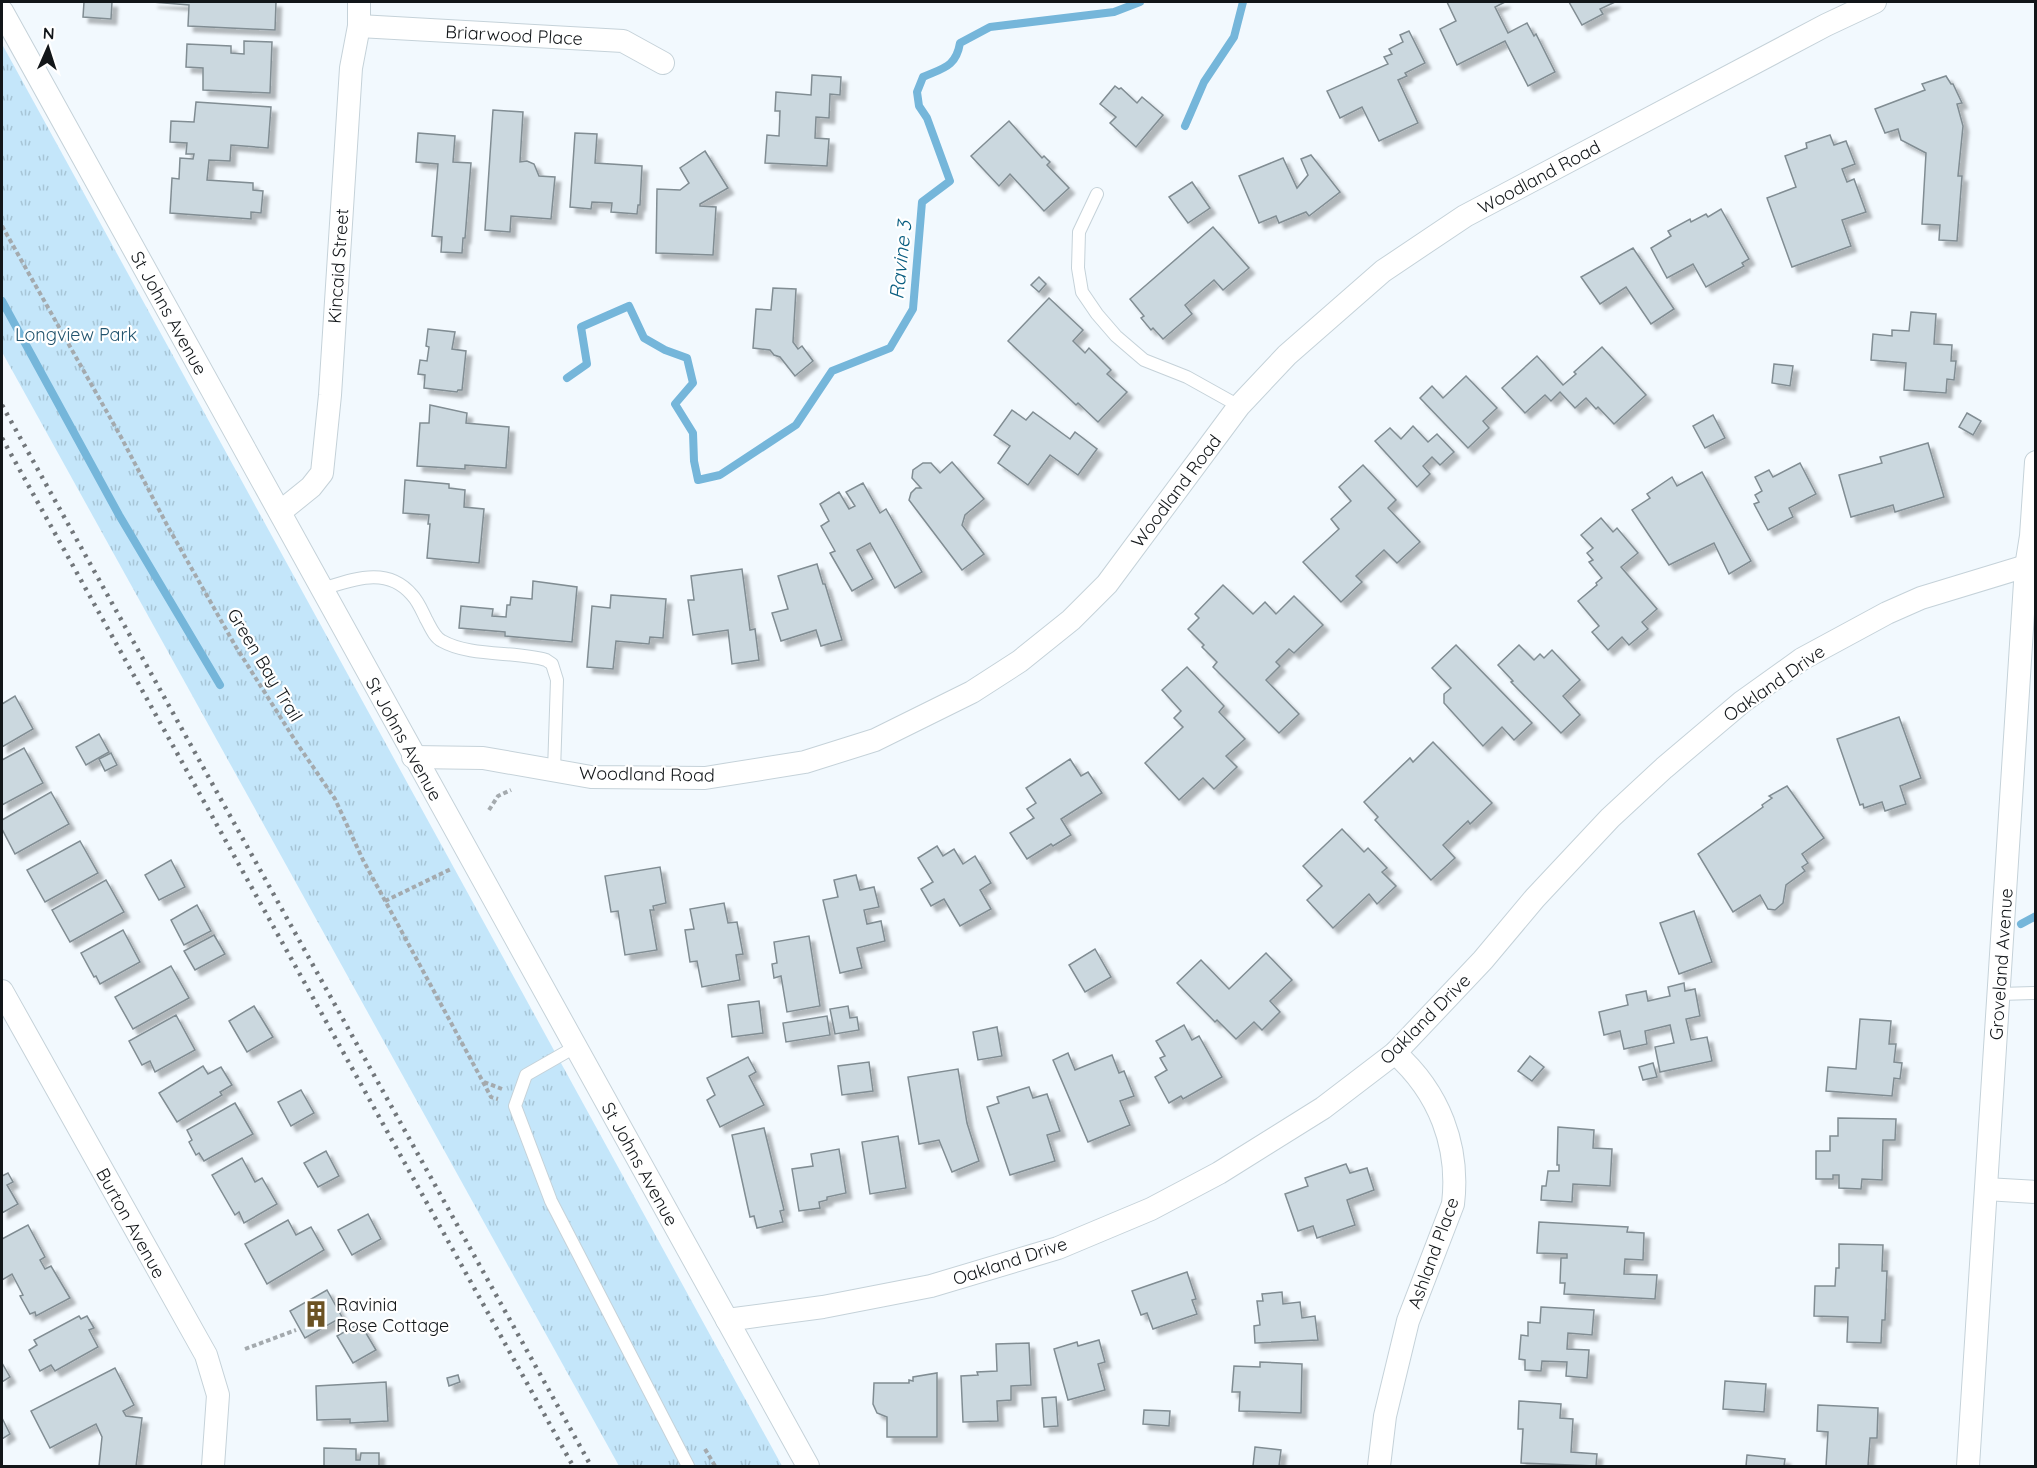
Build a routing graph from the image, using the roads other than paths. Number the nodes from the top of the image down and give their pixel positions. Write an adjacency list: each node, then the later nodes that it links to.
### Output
1 (359, 2): 4 (street, Kincaid Street)
2 (1875, 2): 7 (street, Woodland Road)
3 (2, 11): 9 (street, St Johns Avenue)
4 (359, 26): 5 (street, Briarwood Place); 9 (street, Kincaid Street)
5 (663, 63)
6 (1097, 194): 7 (lane)
7 (1239, 406): 13 (street, Woodland Road)
8 (2036, 462): 10 (street, Groveland Avenue)
9 (279, 512): 11 (street, St Johns Avenue)
10 (2031, 565): 16 (street, Groveland Avenue); 18 (street, Oakland Drive)
11 (322, 589): 12 (street, St Johns Avenue); 13 (lane)
12 (414, 757): 13 (street, Woodland Road); 17 (street, St Johns Avenue)
13 (554, 771)
14 (2, 991): 22 (street, Burton Avenue)
15 (2036, 993): 16 (lane)
16 (1999, 994): 19 (street, Groveland Avenue)
17 (575, 1047): 21 (street, St Johns Avenue); 23 (lane)
18 (1395, 1053): 21 (street, Oakland Drive); 25 (street, Ashland Place)
19 (1986, 1189): 20 (street); 26 (street, Groveland Avenue)
20 (2036, 1192)
21 (726, 1320): 24 (street, St Johns Avenue)
22 (213, 1467)
23 (688, 1467)
24 (808, 1467)
25 (1379, 1467)
26 (1968, 1467)

